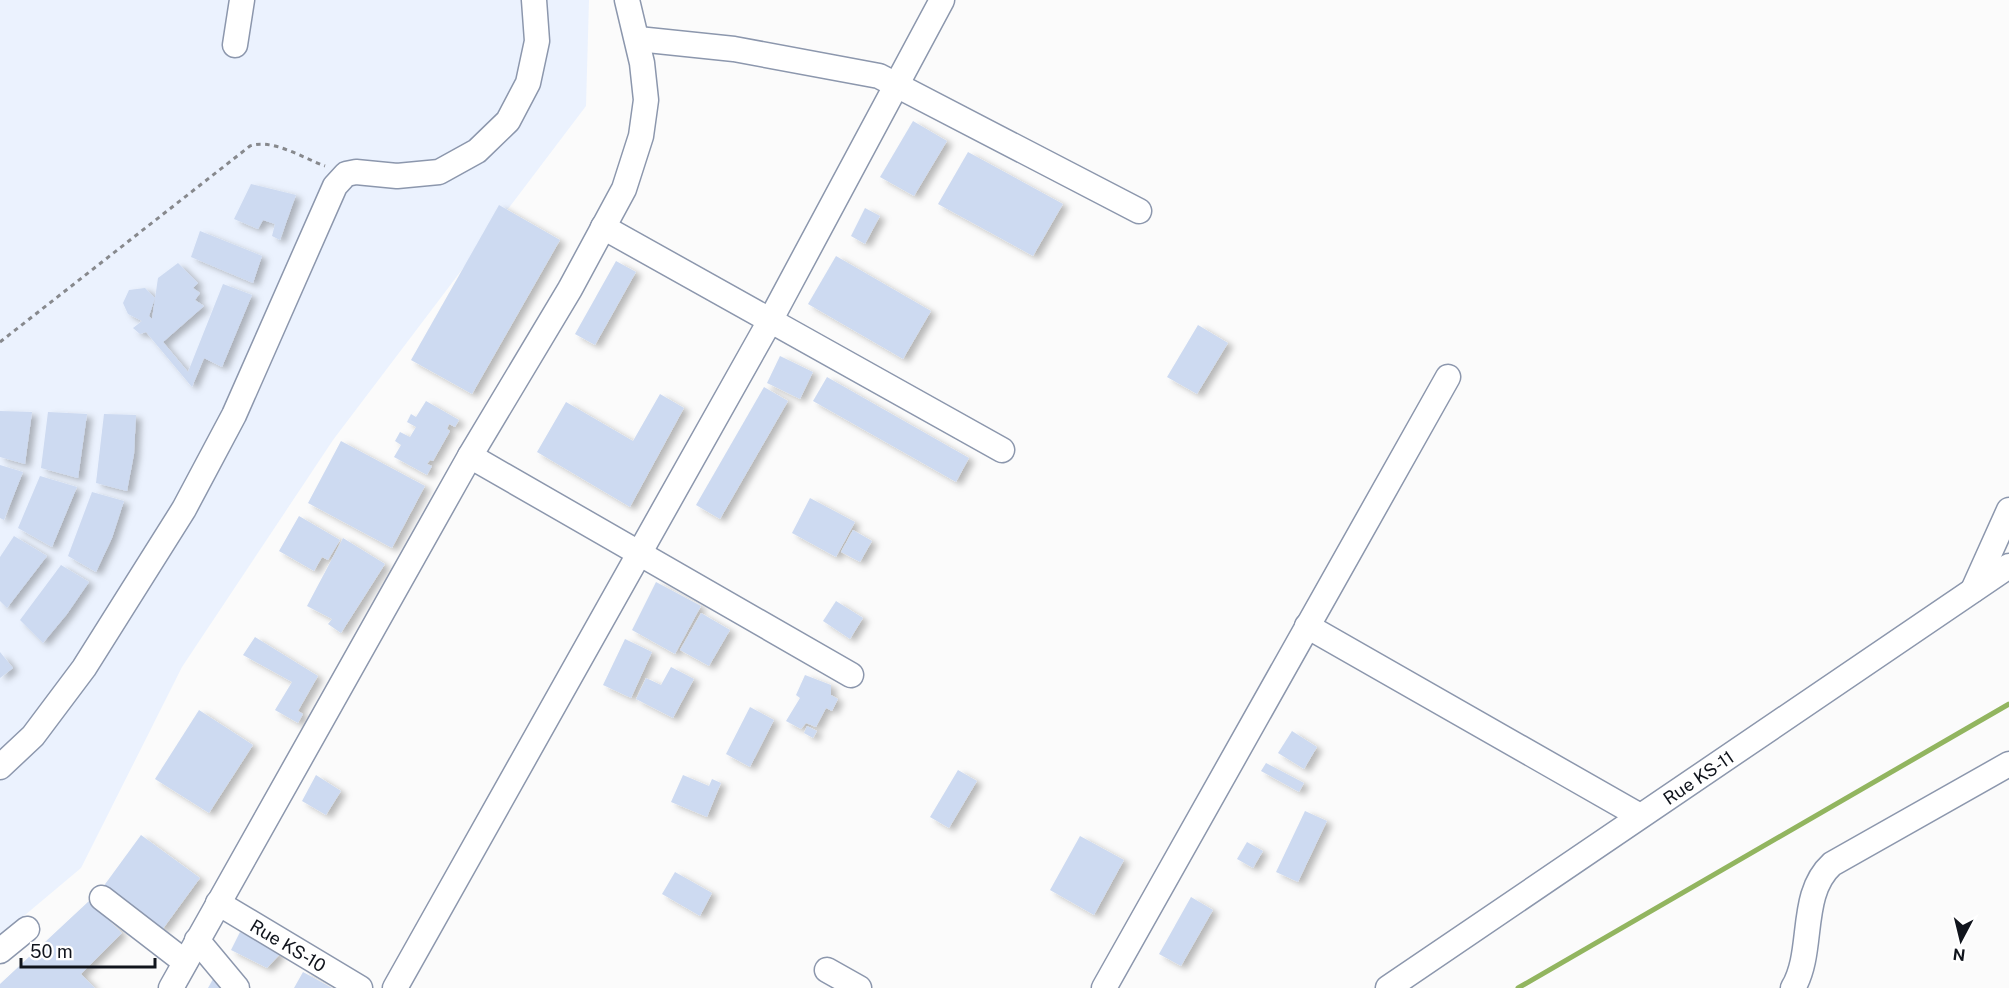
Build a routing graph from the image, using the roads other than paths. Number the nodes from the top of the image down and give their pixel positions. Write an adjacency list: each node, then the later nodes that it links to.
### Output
1 (242, 0): 6 (street)
2 (534, 0): 21 (street)
3 (627, 0): 5 (street)
4 (942, 0): 7 (street)
5 (638, 39): 7 (street); 9 (street)
6 (235, 45)
7 (896, 83): 8 (street); 10 (street)
8 (1139, 211)
9 (603, 227): 10 (street); 13 (street)
10 (771, 320): 12 (street); 15 (street)
11 (1448, 376): 18 (street)
12 (1002, 450)
13 (470, 456): 15 (street); 24 (street)
14 (2009, 510): 17 (street)
15 (640, 553): 19 (street); 33 (street)
16 (2009, 566): 17 (street, Rue KS-11)
17 (1972, 591): 22 (street, Rue KS-11)
18 (1307, 626): 22 (street); 35 (street)
19 (850, 675)
20 (2009, 764): 37 (street)
21 (0, 767)
22 (1640, 816): 36 (street, Rue KS-11)
23 (102, 898): 28 (street)
24 (218, 903): 26 (street); 32 (street, Rue KS-10)
25 (27, 928): 27 (street)
26 (197, 940): 28 (street); 31 (street)
27 (0, 951)
28 (186, 962): 30 (street)
29 (827, 970): 34 (street)
30 (171, 988)
31 (237, 988)
32 (360, 988)
33 (395, 988)
34 (860, 988)
35 (1104, 988)
36 (1388, 988)
37 (1793, 988)

